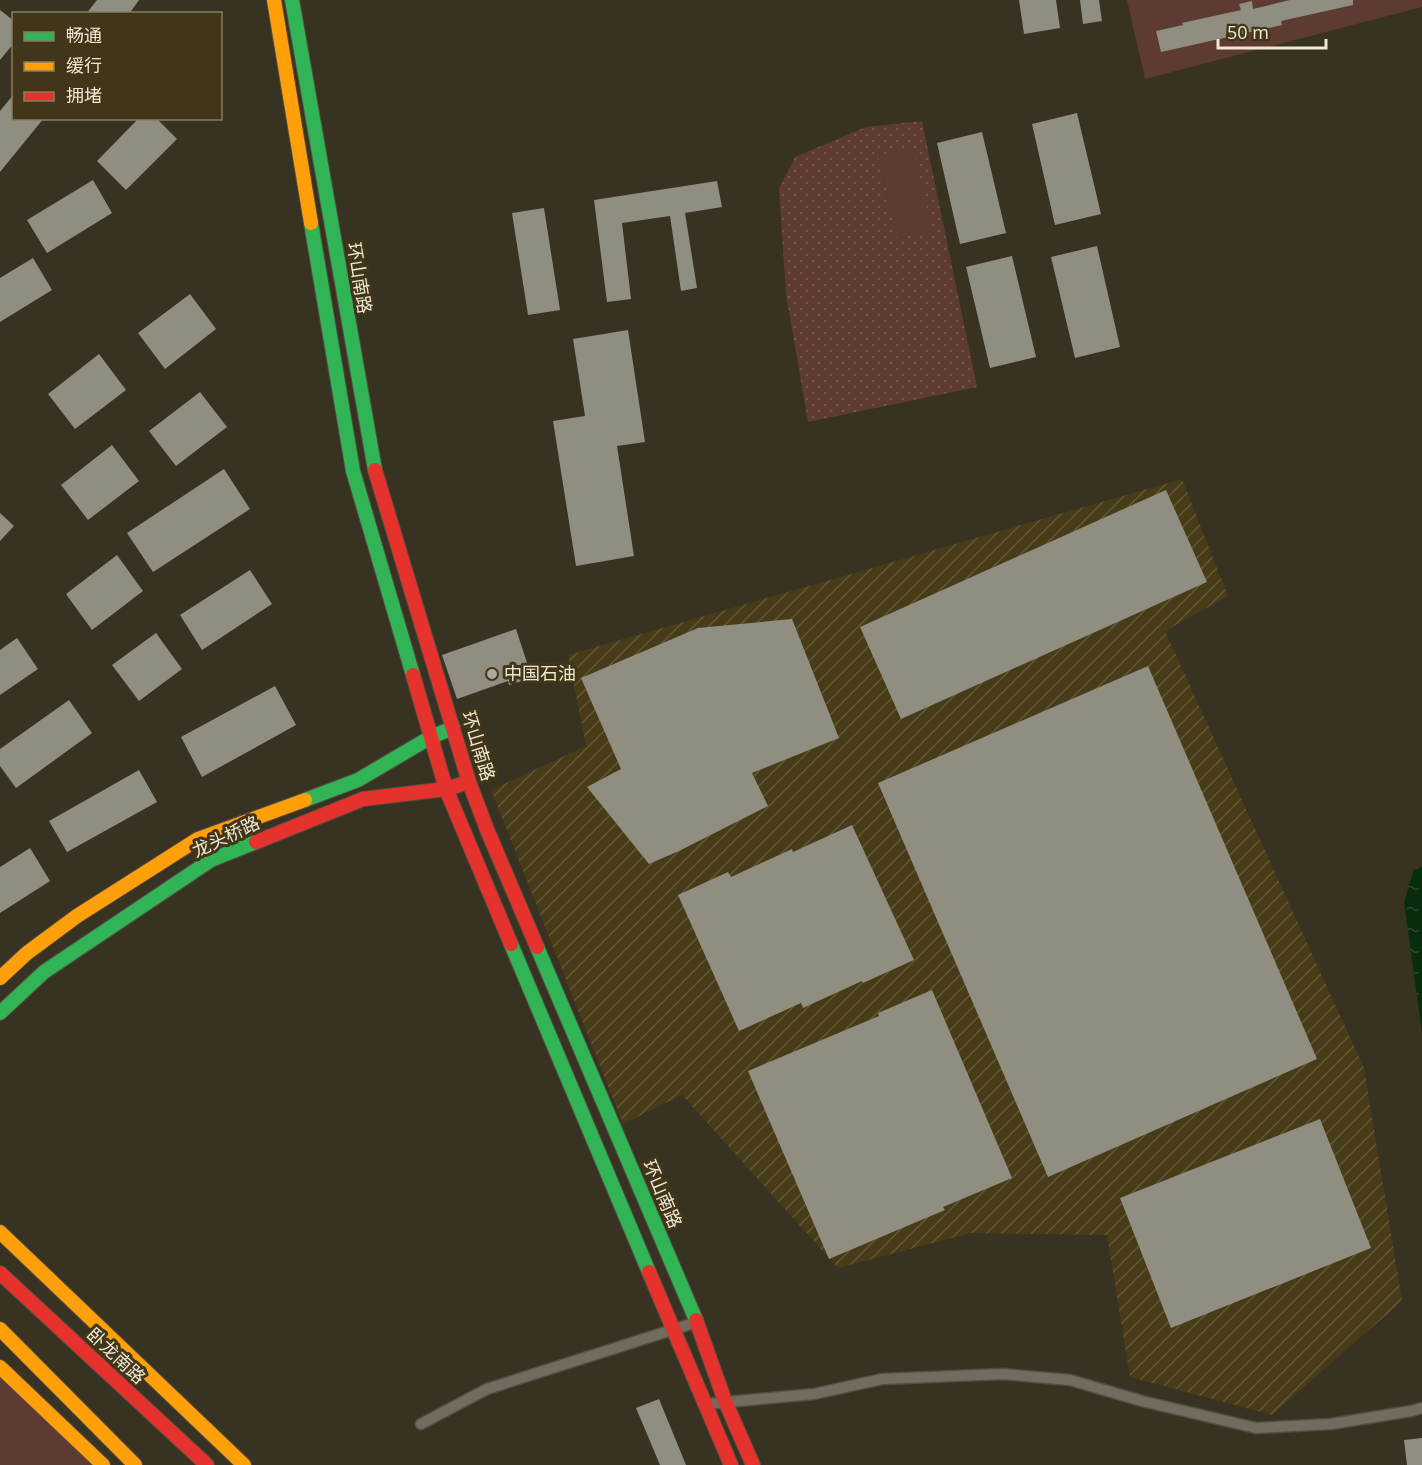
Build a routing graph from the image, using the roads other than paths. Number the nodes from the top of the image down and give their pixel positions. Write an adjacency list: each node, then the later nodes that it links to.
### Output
1 (274, 0): 4 (main road, 环山南路)
2 (292, 0): 3 (main road, 环山南路)
3 (453, 728): 4 (main road, 龙头桥路); 5 (main road, 环山南路)
4 (431, 738): 6 (main road, 环山南路); 7 (main road, 龙头桥路)
5 (469, 782): 6 (main road, 龙头桥路); 11 (main road, 环山南路)
6 (446, 789): 8 (main road, 龙头桥路); 13 (main road, 环山南路)
7 (0, 978)
8 (0, 1013)
9 (0, 1232): 22 (main road)
10 (0, 1273): 21 (main road, 卧龙南路)
11 (697, 1322): 13 (street); 15 (main road, 环山南路)
12 (0, 1329): 20 (main road)
13 (675, 1329): 16 (main road, 环山南路); 18 (street)
14 (0, 1367): 19 (main road)
15 (725, 1401): 16 (street); 17 (street); 24 (main road, 环山南路)
16 (705, 1404): 23 (main road, 环山南路)
17 (1422, 1408)
18 (422, 1424)
19 (103, 1465)
20 (135, 1465)
21 (207, 1465)
22 (244, 1465)
23 (731, 1465)
24 (753, 1465)

